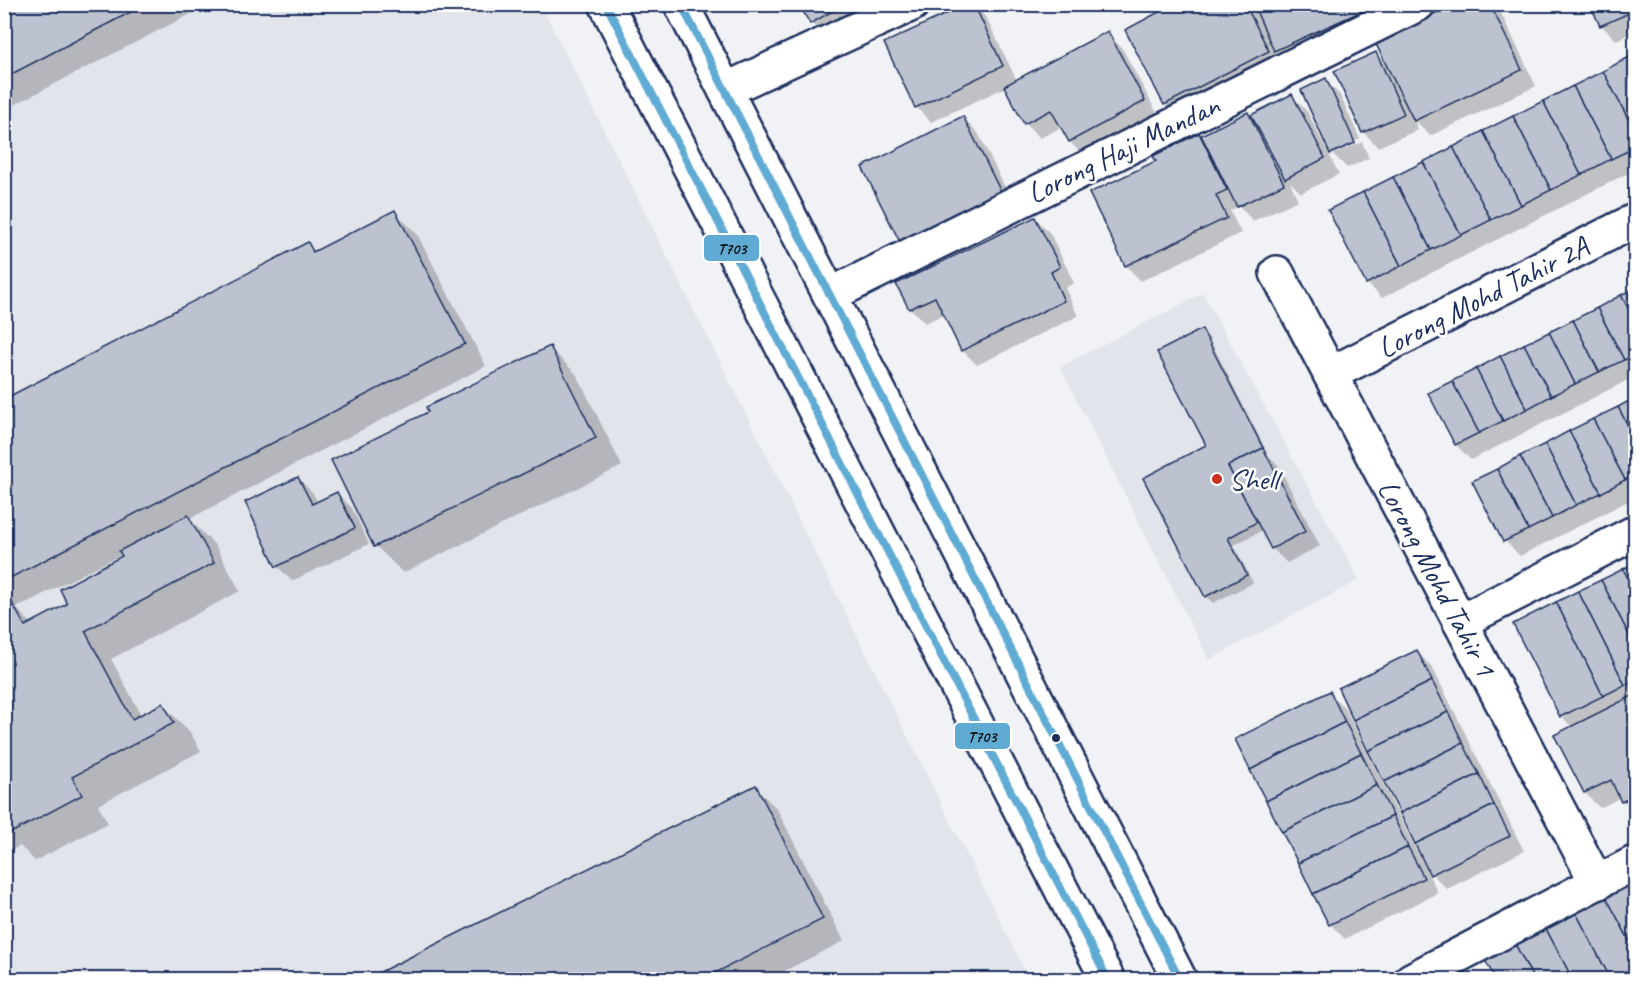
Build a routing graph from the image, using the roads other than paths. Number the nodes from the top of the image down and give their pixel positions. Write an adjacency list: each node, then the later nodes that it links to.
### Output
1 (606, 4): 14 (street)
2 (681, 4): 5 (street)
3 (912, 4): 5 (street)
4 (1418, 4): 8 (street, Lorong Haji Mandan)
5 (725, 90): 8 (street)
6 (1635, 220): 9 (street, Lorong Mohd Tahir 2A)
7 (1277, 273): 9 (street, Lorong Mohd Tahir 1)
8 (830, 296): 15 (street)
9 (1330, 374): 11 (street, Lorong Mohd Tahir 1)
10 (1635, 532): 11 (street)
11 (1460, 622): 13 (street, Lorong Mohd Tahir 1)
12 (1635, 862): 13 (street)
13 (1597, 883): 16 (street)
14 (1108, 980)
15 (1180, 980)
16 (1411, 980)

